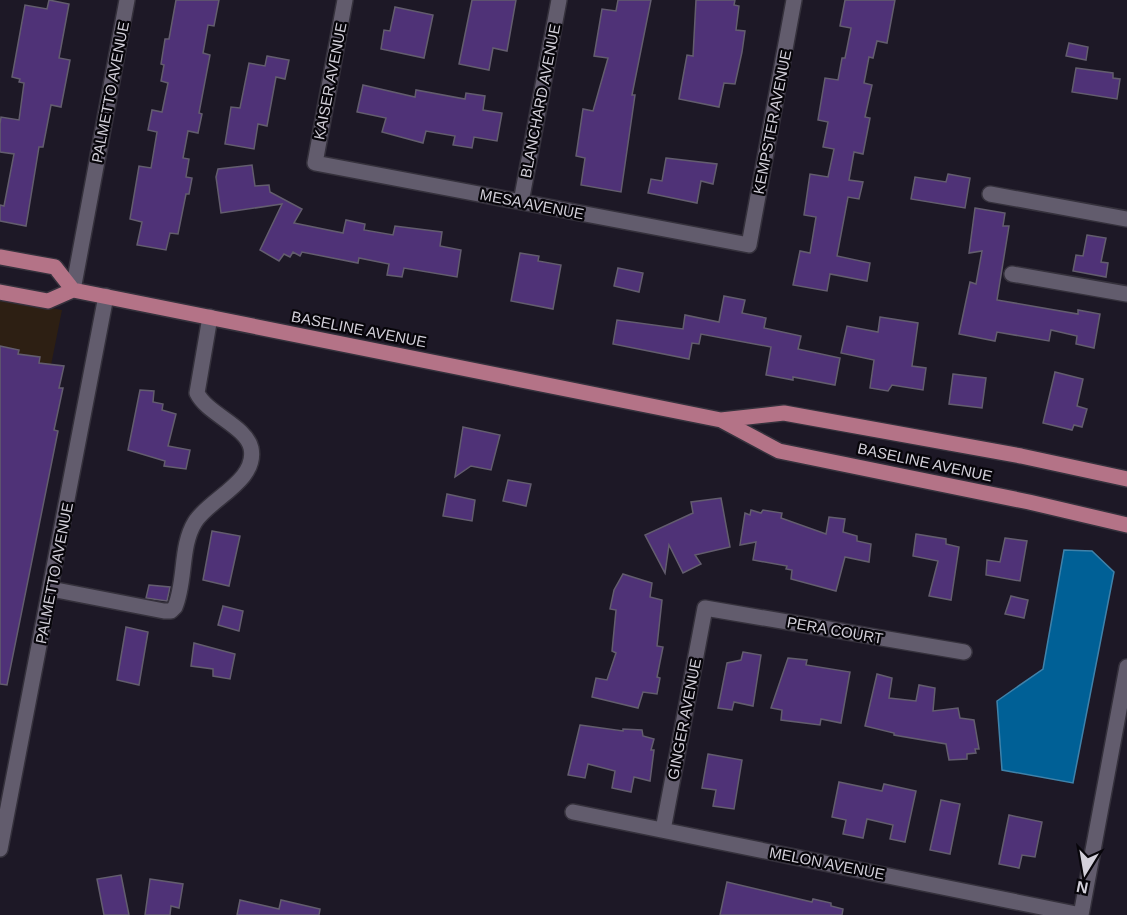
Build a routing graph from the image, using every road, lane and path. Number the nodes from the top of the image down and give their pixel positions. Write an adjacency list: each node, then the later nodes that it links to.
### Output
1 (127, 0): 12 (street, PALMETTO AVENUE)
2 (345, 0): 5 (street, KAISER AVENUE)
3 (559, 0): 7 (street, BLANCHARD AVENUE)
4 (794, 0): 9 (street, KEMPSTER AVENUE)
5 (315, 163): 7 (street, MESA AVENUE)
6 (990, 194): 8 (street)
7 (521, 201): 9 (street, MESA AVENUE)
8 (1127, 219)
9 (749, 245)
10 (0, 257): 12 (main road)
11 (1012, 274): 14 (street)
12 (73, 290): 13 (main road); 15 (main road, BASELINE AVENUE)
13 (0, 292)
14 (1127, 294)
15 (106, 296): 16 (main road, BASELINE AVENUE); 20 (street, PALMETTO AVENUE)
16 (210, 317): 17 (main road, BASELINE AVENUE); 20 (street)
17 (721, 420): 18 (main road, BASELINE AVENUE); 19 (main road, BASELINE AVENUE)
18 (1127, 479)
19 (1127, 525)
20 (51, 589): 26 (street, PALMETTO AVENUE)
21 (705, 608): 22 (street, PERA COURT); 25 (street, GINGER AVENUE)
22 (964, 652)
23 (1127, 667): 27 (street)
24 (573, 812): 25 (street, MELON AVENUE)
25 (663, 830): 27 (street, MELON AVENUE)
26 (0, 849)
27 (1081, 915)

